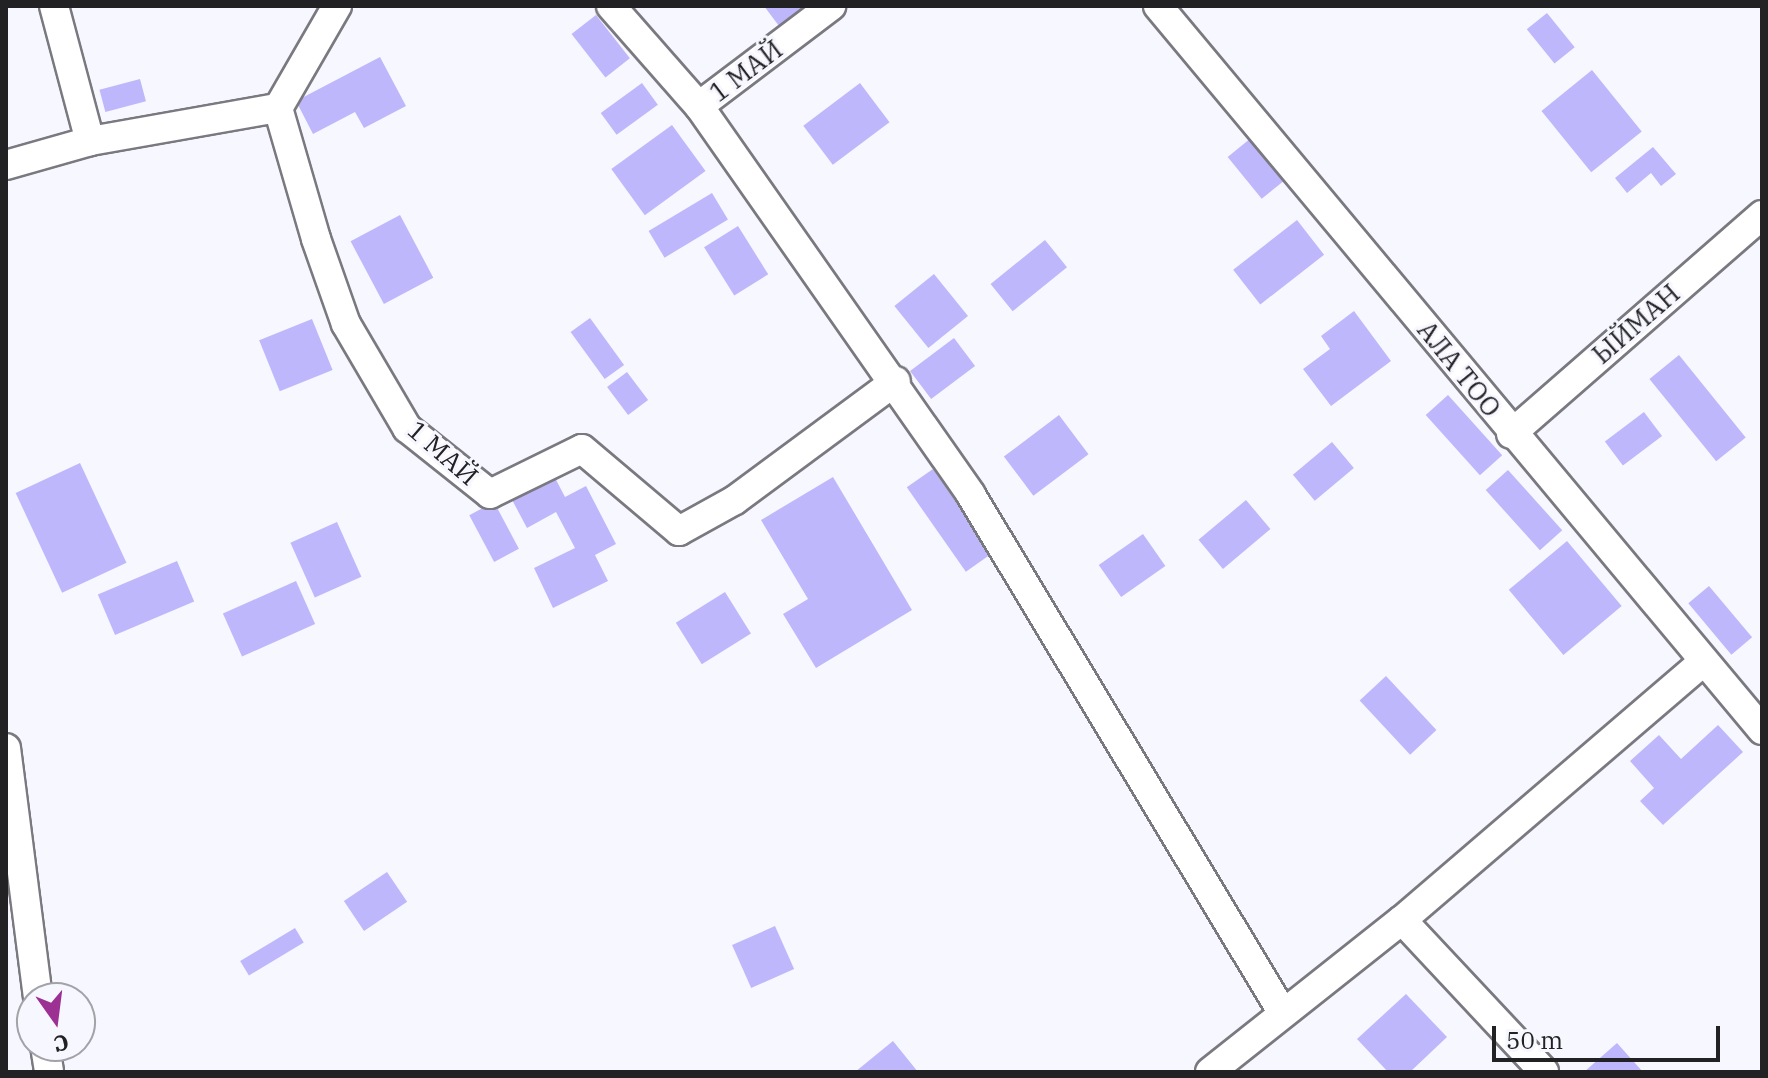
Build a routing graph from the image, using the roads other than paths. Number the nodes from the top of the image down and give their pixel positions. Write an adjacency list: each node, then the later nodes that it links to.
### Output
1 (54, 6): 8 (street)
2 (337, 6): 7 (street)
3 (611, 6): 6 (street)
4 (831, 6): 6 (street, 1 МАЙ)
5 (1158, 6): 12 (street, АЛА ТОО)
6 (699, 106): 11 (street)
7 (278, 108): 8 (street); 11 (street, 1 МАЙ)
8 (90, 141): 9 (street)
9 (6, 165)
10 (1762, 215): 12 (street, ЫЙМАН)
11 (896, 381): 18 (street)
12 (1511, 434): 13 (street, АЛА ТОО)
13 (1701, 664): 14 (street, АЛА ТОО); 16 (street)
14 (1762, 730)
15 (6, 748): 17 (street)
16 (1402, 920): 18 (street); 20 (street)
17 (36, 982)
18 (1281, 1010): 19 (street)
19 (1210, 1072)
20 (1544, 1072)

